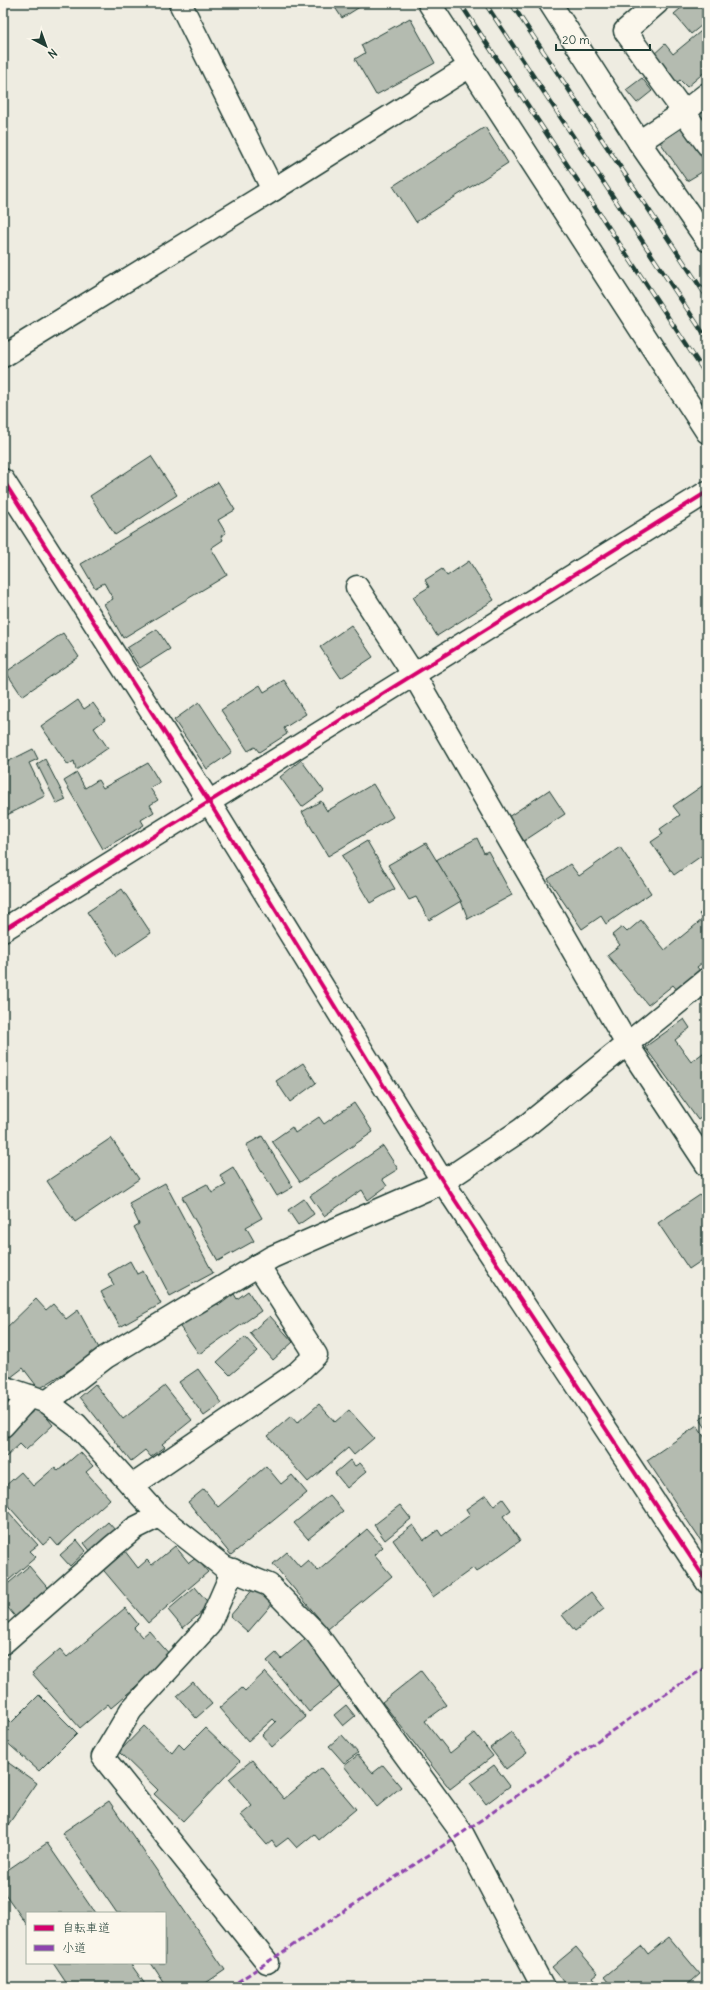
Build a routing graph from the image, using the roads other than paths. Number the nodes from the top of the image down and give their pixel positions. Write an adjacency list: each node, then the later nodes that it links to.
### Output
1 (180, 3): 10 (street)
2 (429, 3): 5 (street)
3 (550, 3): 8 (street)
4 (657, 3): 7 (street)
5 (470, 66): 10 (street); 13 (street)
6 (707, 94): 7 (street)
7 (684, 112): 8 (street); 9 (street)
8 (639, 142): 11 (street)
9 (707, 144)
10 (273, 190): 12 (street)
11 (707, 240)
12 (3, 356)
13 (707, 432)
14 (3, 480): 18 (street)
15 (707, 492): 17 (street)
16 (357, 587): 17 (street)
17 (414, 675): 18 (street); 21 (street)
18 (209, 802): 19 (street); 23 (street)
19 (3, 930)
20 (707, 979): 21 (street)
21 (626, 1044): 22 (street); 23 (street)
22 (707, 1166)
23 (442, 1182): 24 (street); 31 (street)
24 (258, 1265): 26 (street); 28 (street)
25 (3, 1387): 26 (street)
26 (39, 1399): 27 (street); 28 (street)
27 (3, 1426)
28 (132, 1486): 29 (street)
29 (159, 1516): 30 (street); 32 (street)
30 (233, 1570): 33 (street); 34 (street)
31 (707, 1582)
32 (3, 1643)
33 (267, 1962)
34 (543, 1987)

